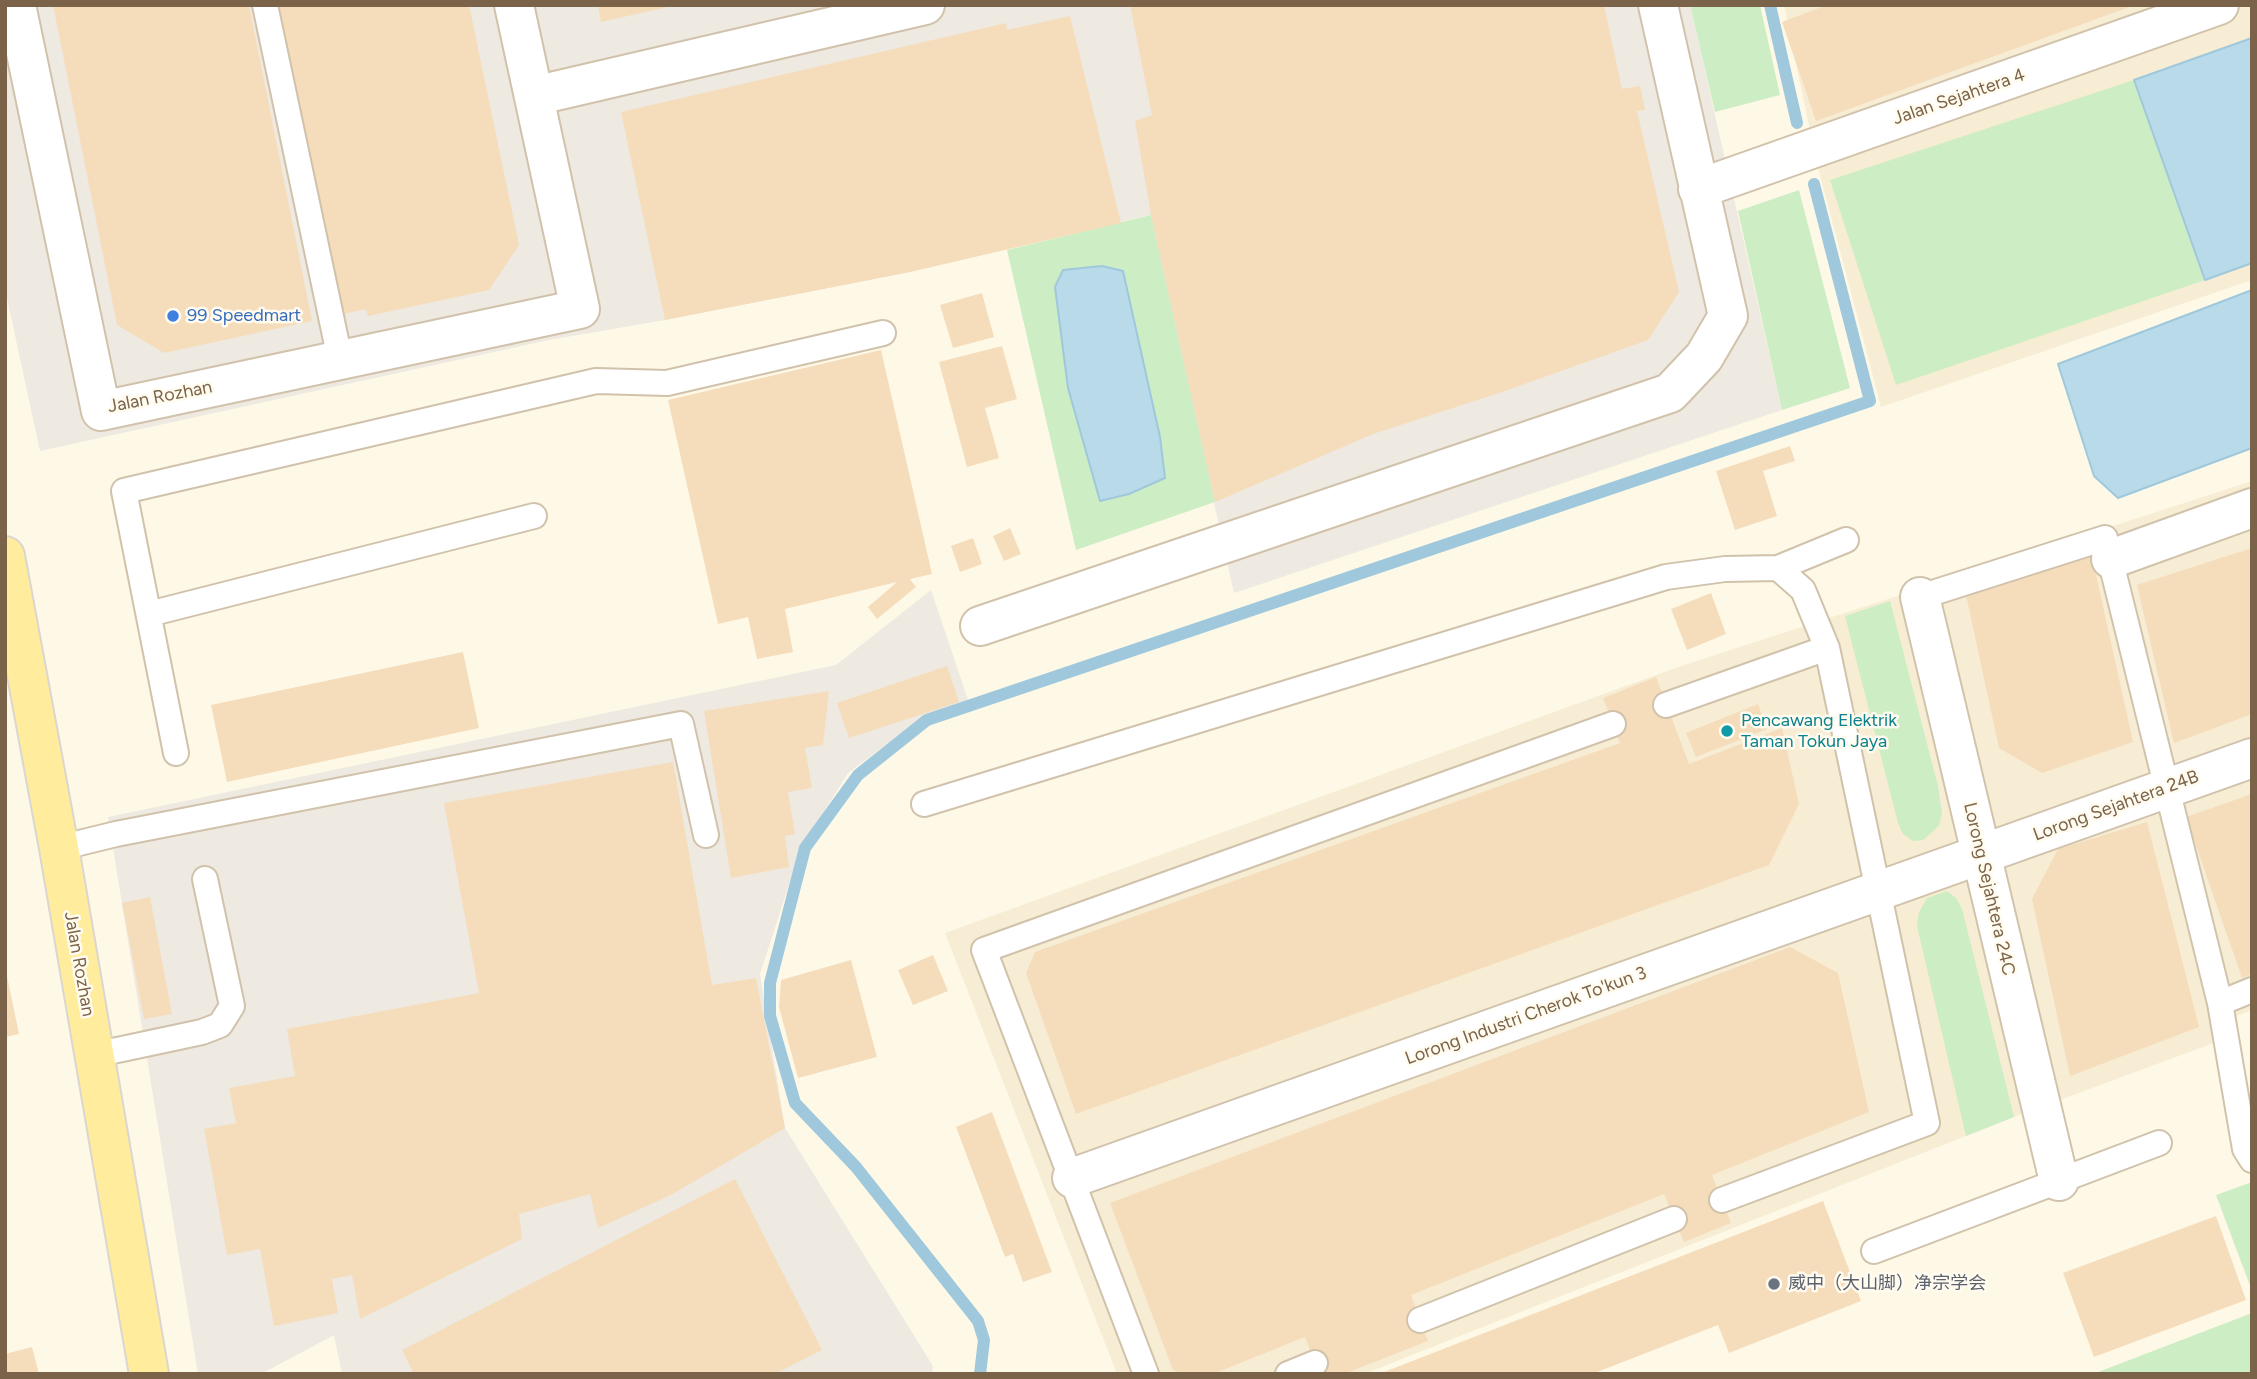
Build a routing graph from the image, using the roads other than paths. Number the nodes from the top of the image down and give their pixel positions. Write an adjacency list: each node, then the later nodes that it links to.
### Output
1 (16, 5): 10 (street, Jalan Rozhan)
2 (265, 5): 10 (lane)
3 (514, 5): 7 (street)
4 (925, 5): 7 (street)
5 (1658, 5): 8 (street)
6 (2219, 5): 8 (street, Jalan Sejahtera 4)
7 (534, 96): 10 (street, Jalan Rozhan)
8 (1698, 190): 19 (street)
9 (883, 333): 18 (lane)
10 (340, 359)
11 (2252, 508): 15 (street)
12 (534, 516): 18 (lane)
13 (1846, 540): 16 (lane)
14 (5, 556): 28 (main road, Jalan Rozhan)
15 (2111, 559): 17 (lane); 25 (lane)
16 (1778, 568): 20 (lane); 26 (lane)
17 (1920, 597): 29 (street, Lorong Sejahtera 24C)
18 (149, 614): 23 (lane)
19 (980, 626)
20 (1827, 648): 21 (lane); 31 (lane)
21 (1666, 705)
22 (1613, 724): 37 (lane)
23 (176, 753)
24 (2252, 758): 25 (street, Lorong Sejahtera 24B)
25 (2167, 788): 29 (street, Lorong Sejahtera 24B); 33 (lane)
26 (924, 804)
27 (706, 835): 28 (lane)
28 (59, 848): 34 (main road, Jalan Rozhan)
29 (1980, 855): 31 (street, Lorong Industri Cherok To'kun 3); 38 (street, Lorong Sejahtera 24C)
30 (205, 879): 34 (lane)
31 (1878, 890): 37 (street, Lorong Industri Cherok To'kun 3); 39 (lane)
32 (2252, 990): 33 (lane)
33 (2220, 1003): 36 (lane)
34 (94, 1055): 44 (main road, Jalan Rozhan)
35 (2159, 1143): 38 (lane)
36 (2252, 1160)
37 (1072, 1178): 45 (lane)
38 (2059, 1181): 41 (lane)
39 (1722, 1200)
40 (1674, 1219): 42 (lane)
41 (1874, 1251)
42 (1420, 1321)
43 (1315, 1363): 46 (lane)
44 (149, 1374)
45 (1146, 1374)
46 (1288, 1374)

